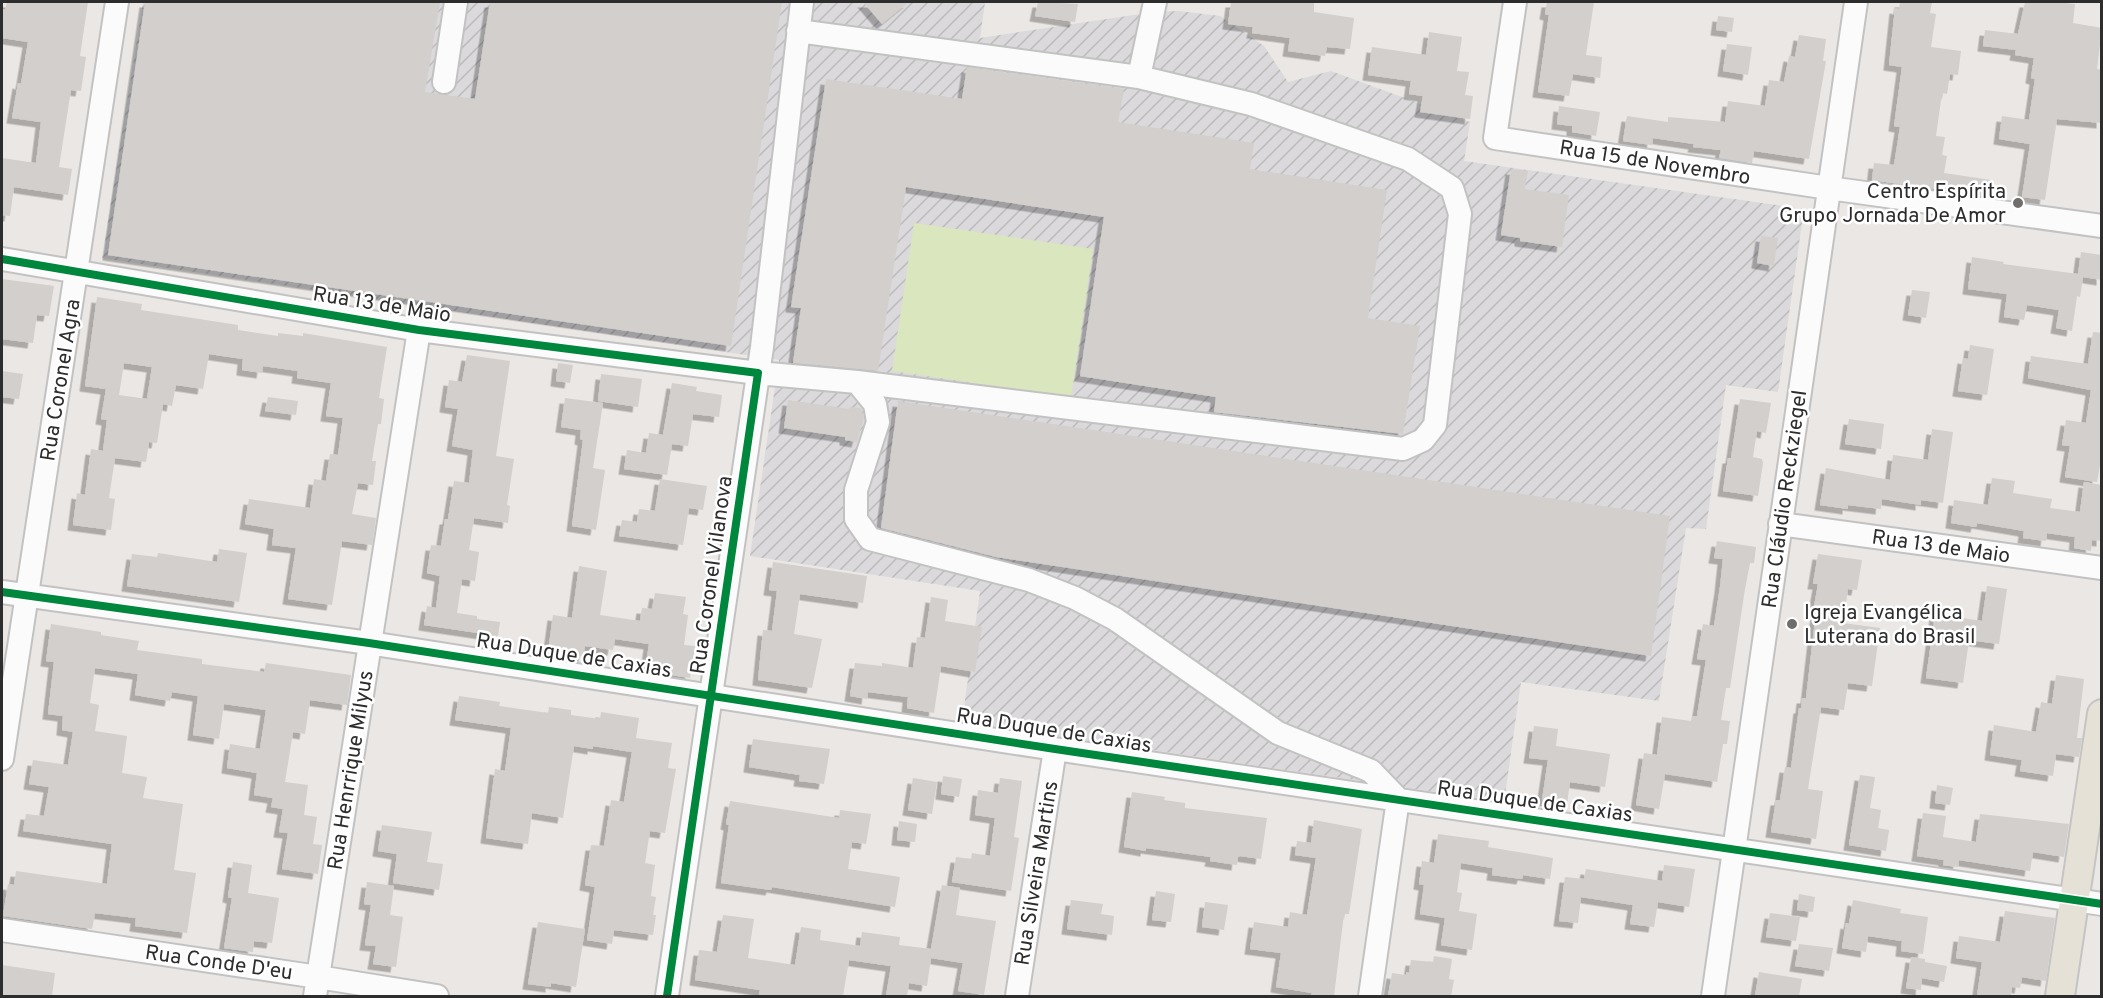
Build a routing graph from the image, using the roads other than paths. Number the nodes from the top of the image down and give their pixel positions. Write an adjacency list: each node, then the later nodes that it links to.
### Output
1 (117, 2): 13 (street, Rua Coronel Agra)
2 (456, 2): 9 (street)
3 (802, 2): 7 (street, Rua Coronel Vilanova)
4 (1515, 2): 10 (street, Rua 15 de Novembro)
5 (1856, 2): 10 (street, Rua Cláudio Reckziegel)
6 (1155, 7): 8 (street)
7 (798, 31): 8 (street, Rua 13 de Maio); 15 (street, Rua Coronel Vilanova)
8 (1139, 77): 16 (street, Rua 13 de Maio)
9 (444, 82)
10 (1829, 188): 11 (street, Rua 15 de Novembro); 17 (street, Rua Cláudio Reckziegel)
11 (2102, 226)
12 (2, 259): 13 (street, Rua 13 de Maio)
13 (77, 270): 14 (street, Rua 13 de Maio); 20 (street, Rua Coronel Agra)
14 (419, 330): 15 (street, Rua 13 de Maio); 21 (street, Rua Henrrique Milyus)
15 (758, 373): 16 (street, Rua 13 de Maio); 22 (street, Rua Coronel Vilanova)
16 (857, 382): 26 (street)
17 (1780, 524): 18 (street, Rua 13 de Maio); 27 (street, Rua Cláudio Reckziegel)
18 (2102, 568)
19 (2, 592): 20 (street, Rua Duque de Caxias)
20 (26, 595): 21 (street, Rua Duque de Caxias); 25 (street, Rua Coronel Agra)
21 (369, 643): 22 (street, Rua Duque de Caxias); 30 (street, Rua Henrrique Milyus)
22 (712, 695): 24 (street, Rua Duque de Caxias); 32 (street, Rua Coronel Vilanova)
23 (2102, 714): 28 (main road)
24 (1055, 748): 26 (street, Rua Duque de Caxias); 33 (street, Rua Silveira Martins)
25 (2, 759)
26 (1398, 799): 27 (street, Rua Duque de Caxias); 34 (street)
27 (1734, 848): 28 (street, Rua Duque de Caxias); 35 (street, Rua Cláudio Reckziegel)
28 (2088, 902): 36 (main road)
29 (2, 930): 30 (street, Rua Conde D'eu)
30 (317, 987): 31 (street, Rua Conde D'eu)
31 (437, 996)
32 (667, 996)
33 (1017, 996)
34 (1370, 996)
35 (1713, 996)
36 (2060, 996)

